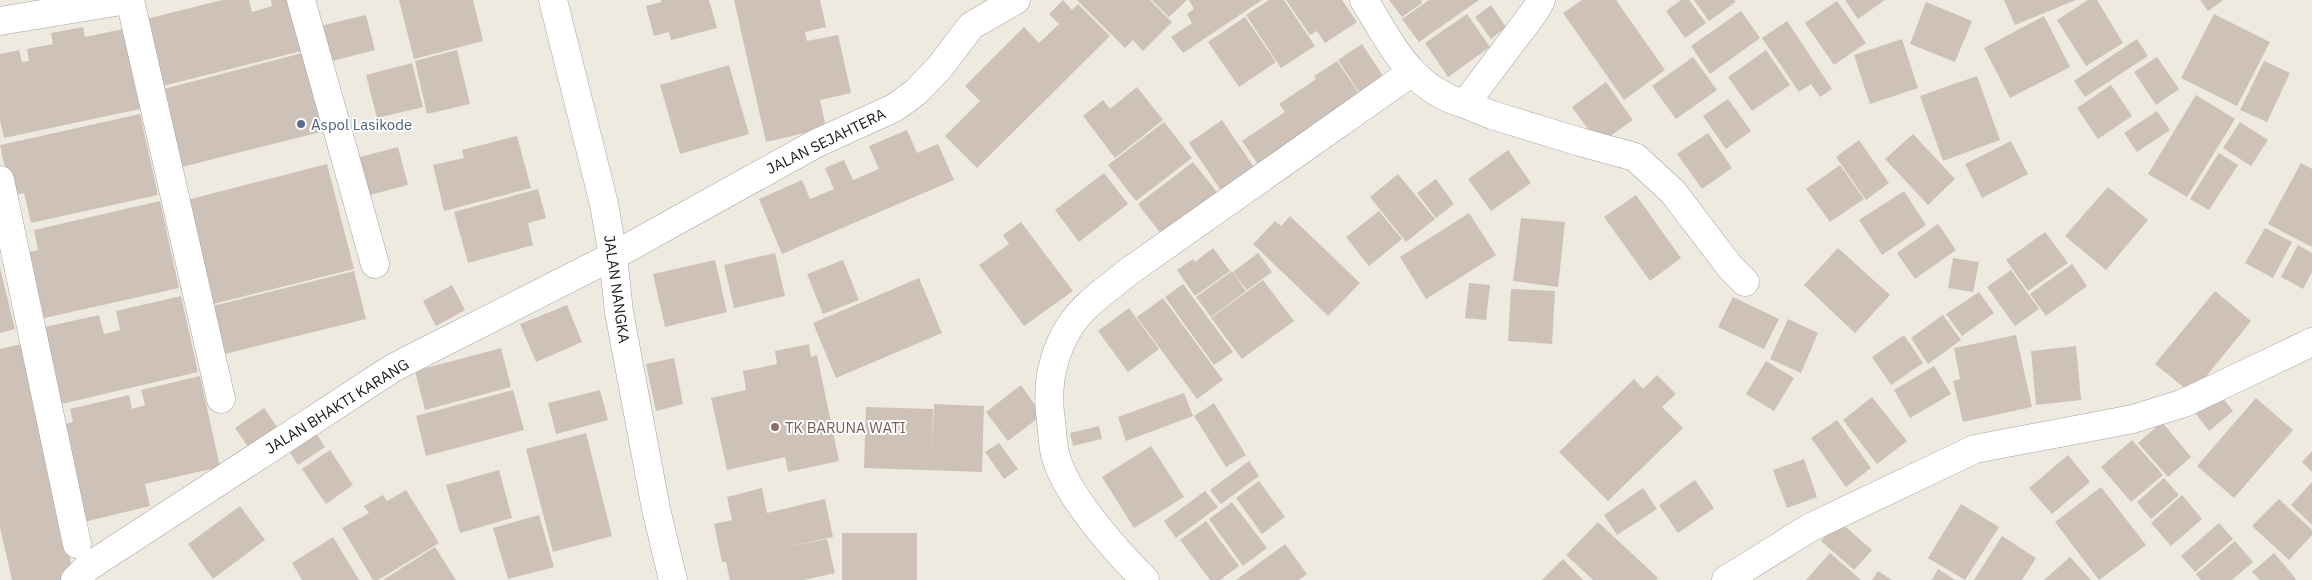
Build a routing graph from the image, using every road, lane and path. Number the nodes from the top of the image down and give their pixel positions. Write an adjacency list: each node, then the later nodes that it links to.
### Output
1 (129, 0): 7 (street); 15 (street)
2 (302, 0): 12 (street)
3 (553, 0): 11 (street, JALAN NANGKA)
4 (1016, 0): 11 (street, JALAN SEJAHTERA)
5 (1364, 0): 8 (street)
6 (1541, 0): 9 (street)
7 (0, 20)
8 (1412, 72): 9 (street); 19 (street)
9 (1465, 104): 13 (street)
10 (0, 180): 16 (street)
11 (613, 256): 17 (street, JALAN BHAKTI KARANG); 18 (street, JALAN NANGKA)
12 (375, 264)
13 (1745, 282)
14 (2312, 342): 20 (street)
15 (220, 399)
16 (77, 544)
17 (75, 580)
18 (673, 580)
19 (1144, 580)
20 (1726, 580)

